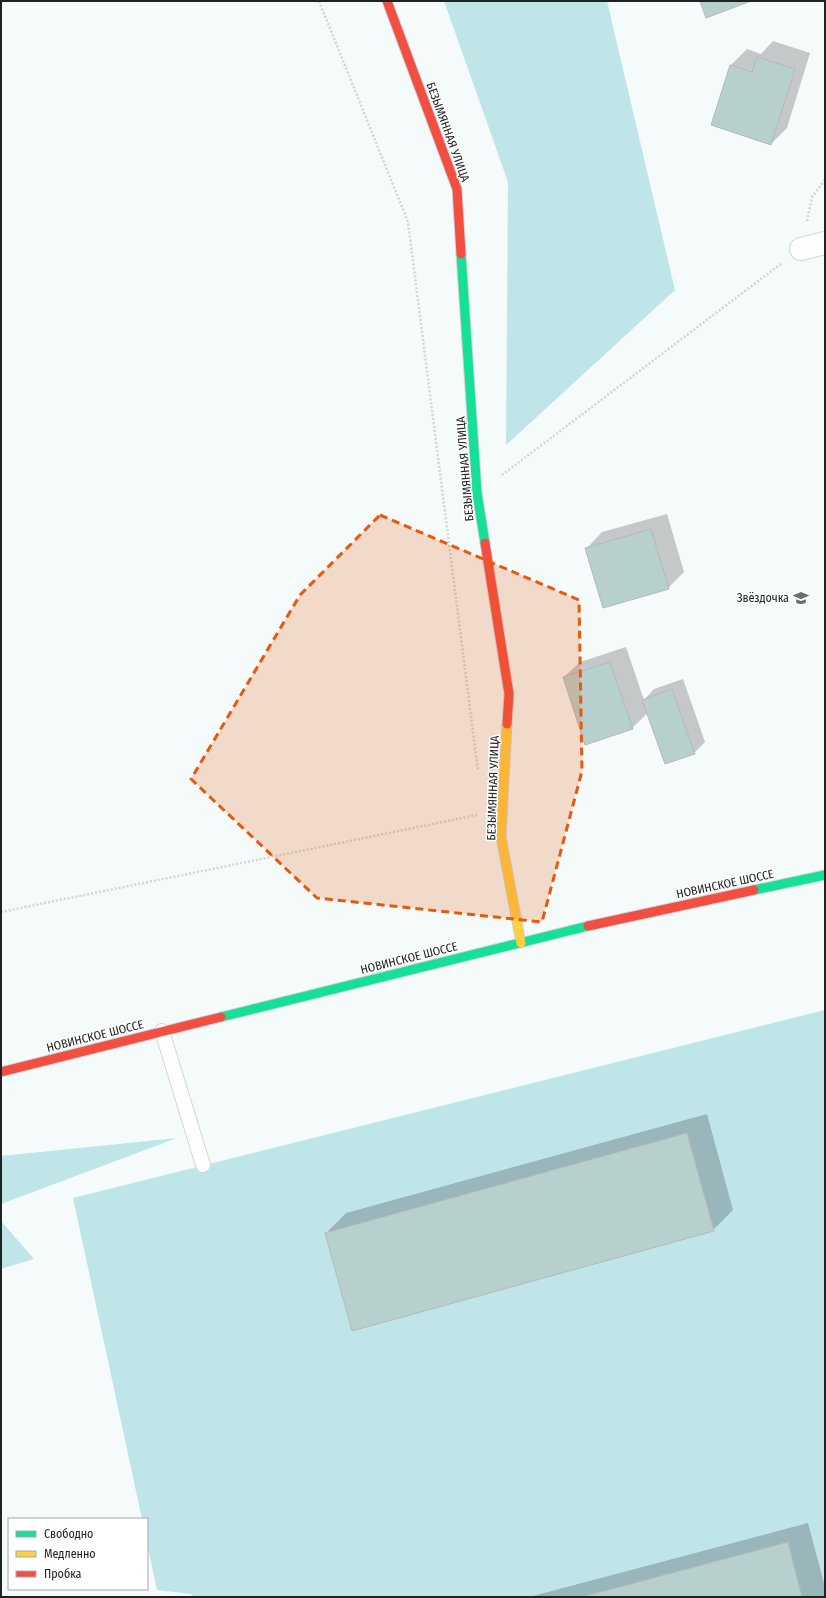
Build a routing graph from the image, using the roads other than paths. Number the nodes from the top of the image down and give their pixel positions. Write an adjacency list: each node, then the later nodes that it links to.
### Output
1 (387, 1): 5 (street, БЕЗЫМЯННАЯ УЛИЦА)
2 (825, 243): 3 (street)
3 (801, 249)
4 (825, 875): 5 (street, НОВИНСКОЕ ШОССЕ)
5 (521, 942): 6 (street, НОВИНСКОЕ ШОССЕ)
6 (162, 1031): 7 (street, НОВИНСКОЕ ШОССЕ); 8 (lane)
7 (1, 1072)
8 (203, 1165)

